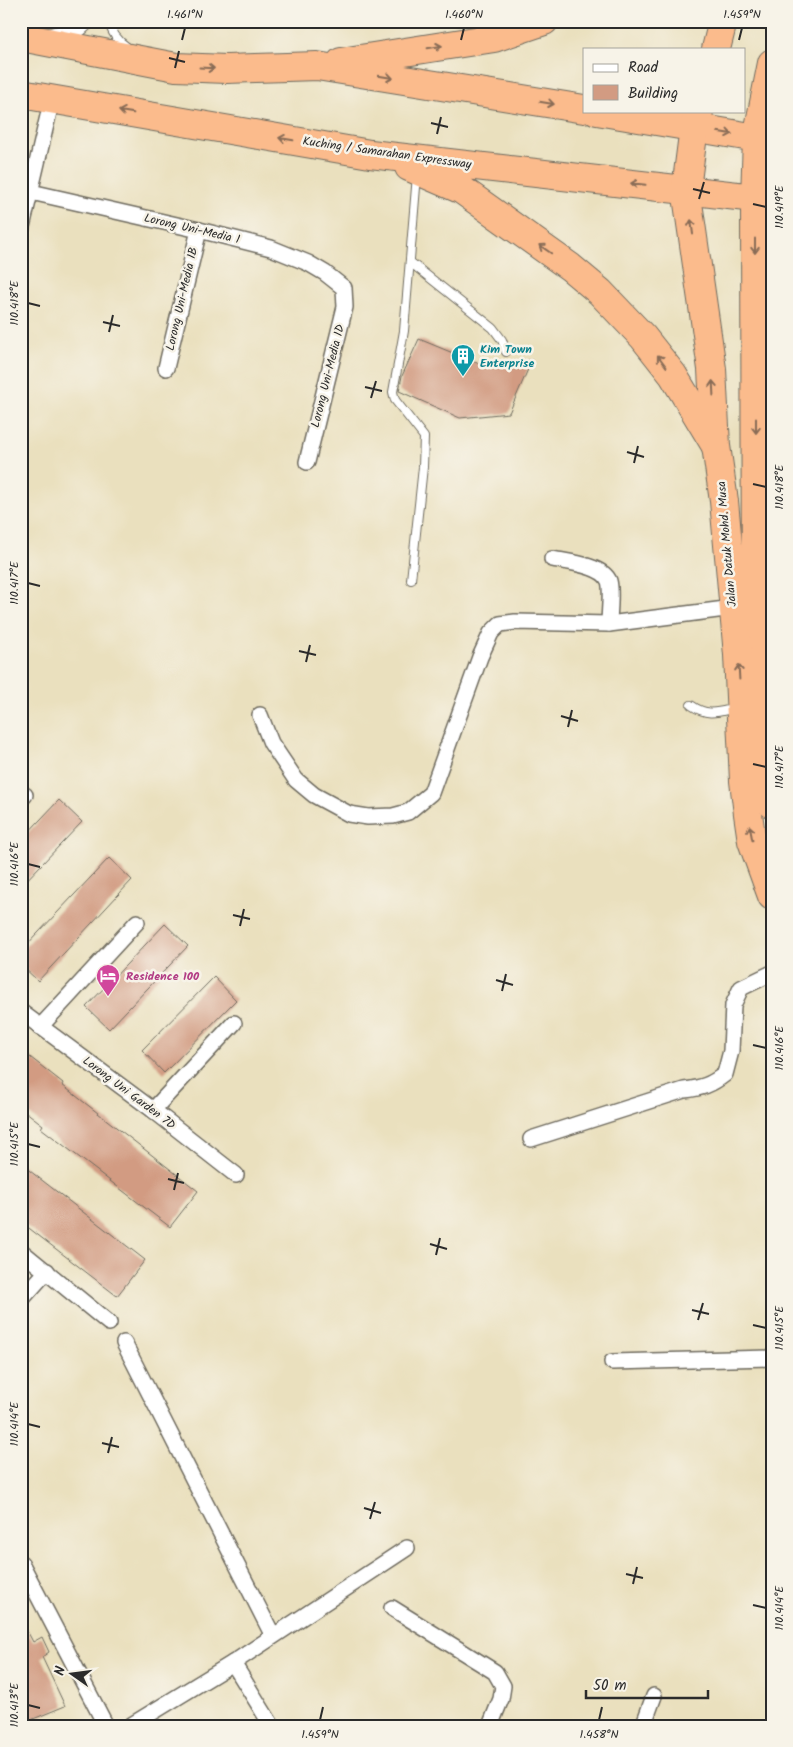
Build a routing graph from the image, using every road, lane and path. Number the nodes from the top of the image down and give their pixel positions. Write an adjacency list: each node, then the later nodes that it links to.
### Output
1 (93, 21): 5 (lane)
2 (108, 21): 8 (lane)
3 (544, 21): 9 (highway, one-way to 3)
4 (723, 21): 6 (highway)
5 (30, 38): 8 (highway)
6 (716, 48)
7 (772, 63): 15 (highway, Jalan Datuk Mohd. Musa)
8 (176, 66): 9 (highway, one-way to 9)
9 (318, 66): 12 (highway, one-way to 12)
10 (21, 94): 11 (highway, Kuching / Samarahan Expressway)
11 (52, 99): 16 (highway, Kuching / Samarahan Expressway, one-way to 11); 19 (street)
12 (583, 109)
13 (609, 112): 14 (highway)
14 (696, 119): 15 (highway, one-way to 15); 18 (highway, Jalan Datuk Mohd. Musa)
15 (757, 138): 20 (highway, Jalan Datuk Mohd. Musa)
16 (370, 154): 17 (highway); 18 (highway, Kuching / Samarahan Expressway, one-way to 16)
17 (417, 169): 23 (lane); 27 (highway, one-way to 17)
18 (686, 190): 20 (highway, Kuching / Samarahan Expressway); 27 (highway, Jalan Datuk Mohd. Musa, one-way to 18)
19 (26, 192): 21 (street); 22 (street, Lorong Uni-Media 1)
20 (755, 198): 34 (highway, Jalan Datuk Mohd. Musa, one-way to 34)
21 (21, 230)
22 (199, 230): 24 (street, Lorong Uni-Media 1); 26 (street, Lorong Uni-Media 1B)
23 (410, 262): 25 (lane); 30 (lane)
24 (344, 288): 28 (street, Lorong Uni-Media 1D)
25 (506, 352)
26 (166, 368)
27 (716, 446): 32 (highway, Jalan Datuk Mohd. Musa)
28 (307, 462)
29 (552, 559): 33 (street)
30 (411, 580)
31 (772, 598): 34 (highway)
32 (733, 608): 33 (street); 36 (highway, Jalan Datuk Mohd. Musa, one-way to 32)
33 (609, 624): 37 (street)
34 (756, 656): 38 (highway, Jalan Datuk Mohd. Musa)
35 (691, 705): 36 (lane)
36 (740, 707): 40 (highway, Jalan Datuk Mohd. Musa, one-way to 36)
37 (260, 715)
38 (768, 751): 39 (highway, Jalan Datuk Mohd. Musa)
39 (772, 804)
40 (772, 896)
41 (138, 922): 45 (street)
42 (772, 973): 47 (street)
43 (21, 1012): 45 (street, Lorong Uni Garden 7D)
44 (234, 1023): 46 (street)
45 (40, 1027): 46 (street, Lorong Uni Garden 7D)
46 (153, 1110): 48 (street, Lorong Uni Garden 7D)
47 (531, 1140)
48 (236, 1175)
49 (21, 1251): 50 (street)
50 (47, 1272): 51 (street); 52 (street)
51 (21, 1300)
52 (109, 1323)
53 (124, 1343): 59 (street)
54 (772, 1358): 55 (street)
55 (612, 1362)
56 (407, 1548): 59 (street)
57 (21, 1563): 62 (street)
58 (392, 1608): 65 (street)
59 (273, 1636): 60 (street)
60 (233, 1663): 63 (street); 64 (street)
61 (654, 1696): 66 (street)
62 (106, 1726)
63 (130, 1726)
64 (272, 1726)
65 (490, 1726)
66 (643, 1726)

